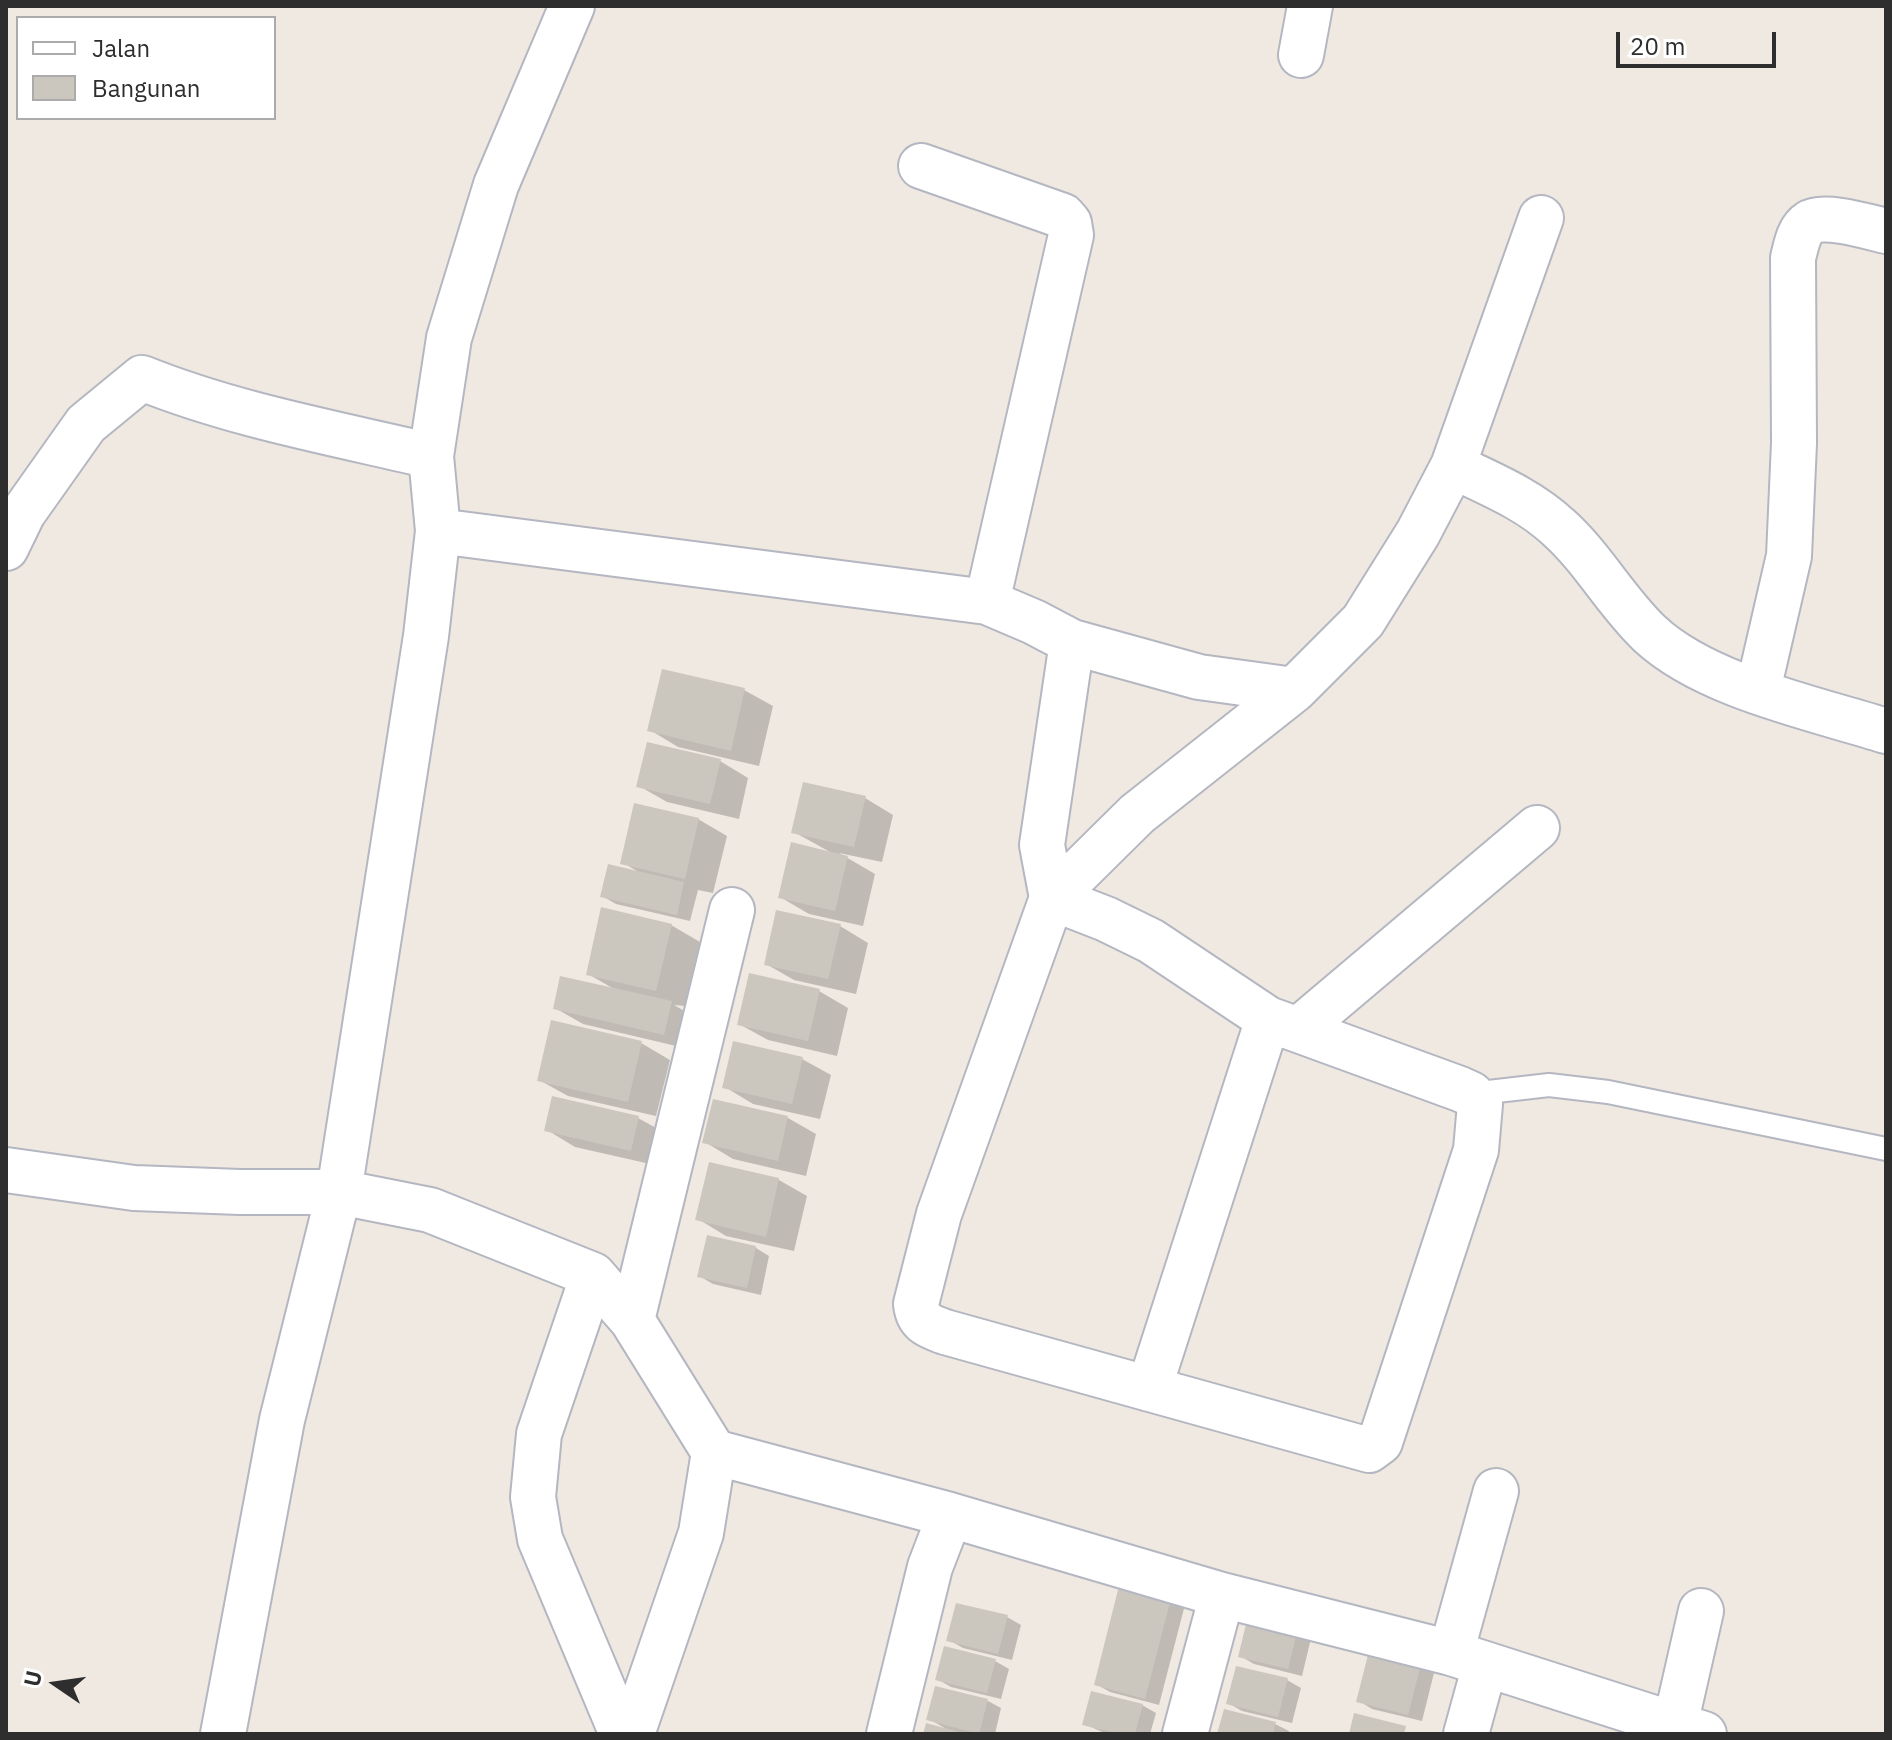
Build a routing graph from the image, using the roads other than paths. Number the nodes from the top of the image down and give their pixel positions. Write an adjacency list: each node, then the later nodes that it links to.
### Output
1 (572, 6): 7 (street)
2 (1310, 6): 3 (street)
3 (1301, 55)
4 (921, 166): 11 (street)
5 (1541, 218): 8 (street)
6 (1886, 231): 14 (street)
7 (431, 456): 9 (street); 10 (street)
8 (1453, 466): 13 (street); 14 (street)
9 (12, 523)
10 (438, 531): 11 (street); 23 (street)
11 (987, 602): 12 (street)
12 (1072, 642): 13 (street); 17 (street)
13 (1294, 690): 17 (street)
14 (1758, 690): 15 (street)
15 (1886, 731)
16 (1537, 828): 19 (street)
17 (1052, 898): 19 (street); 26 (street)
18 (732, 910): 25 (street)
19 (1284, 1024): 20 (street); 26 (street)
20 (1471, 1094): 21 (lane); 26 (street)
21 (1886, 1149)
22 (6, 1170): 23 (street)
23 (339, 1192): 24 (street); 34 (street)
24 (593, 1275): 25 (street); 35 (street)
25 (632, 1320): 27 (street)
26 (1149, 1389)
27 (714, 1452): 29 (street); 36 (street)
28 (1496, 1491): 32 (street)
29 (950, 1515): 30 (street); 37 (street)
30 (1222, 1595): 32 (street); 38 (street)
31 (1701, 1611): 33 (street)
32 (1468, 1659): 33 (street); 39 (street)
33 (1689, 1730)
34 (223, 1734)
35 (622, 1734)
36 (632, 1734)
37 (889, 1734)
38 (1185, 1734)
39 (1466, 1734)

